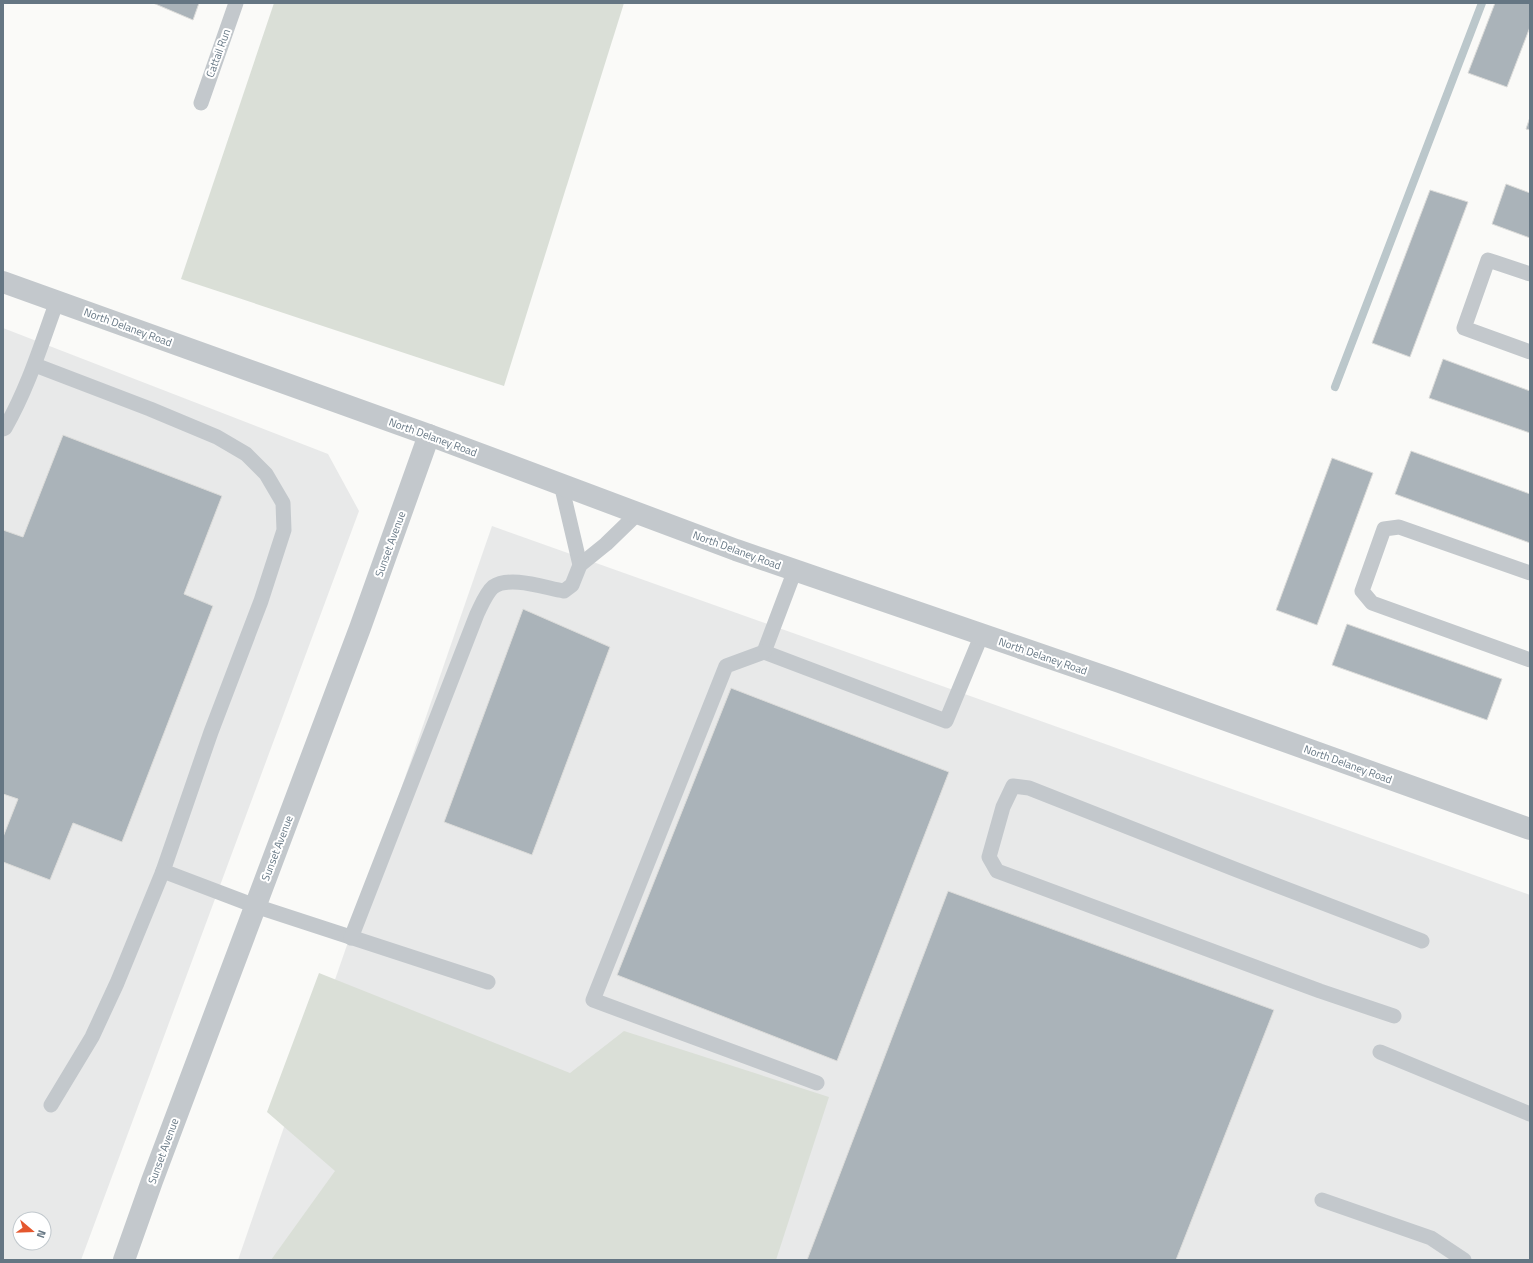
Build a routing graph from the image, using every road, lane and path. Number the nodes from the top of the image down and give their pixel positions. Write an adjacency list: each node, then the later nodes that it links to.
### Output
1 (236, 3): 2 (lane, Cattail Run)
2 (201, 103)
3 (1530, 274): 6 (lane)
4 (3, 282): 5 (street, North Delaney Road)
5 (57, 301): 7 (lane); 9 (street, North Delaney Road)
6 (1530, 352)
7 (35, 365): 8 (lane); 19 (lane)
8 (3, 429)
9 (429, 435): 10 (street, North Delaney Road); 20 (street, Sunset Avenue)
10 (561, 484): 11 (street, North Delaney Road); 12 (lane)
11 (638, 513): 12 (lane); 13 (street, North Delaney Road)
12 (580, 565): 21 (lane)
13 (795, 570): 15 (street, North Delaney Road); 16 (lane)
14 (1530, 573): 17 (lane)
15 (982, 634): 16 (lane); 18 (street, North Delaney Road)
16 (764, 652): 26 (lane)
17 (1530, 660)
18 (1530, 829)
19 (162, 871): 20 (lane); 27 (lane)
20 (255, 906): 21 (lane); 30 (street, Sunset Avenue)
21 (351, 938): 23 (lane)
22 (1422, 940): 24 (lane)
23 (488, 982)
24 (1394, 1016)
25 (1380, 1052): 28 (lane)
26 (817, 1083)
27 (51, 1105)
28 (1530, 1114)
29 (1322, 1200): 31 (lane)
30 (124, 1260)
31 (1464, 1260)

